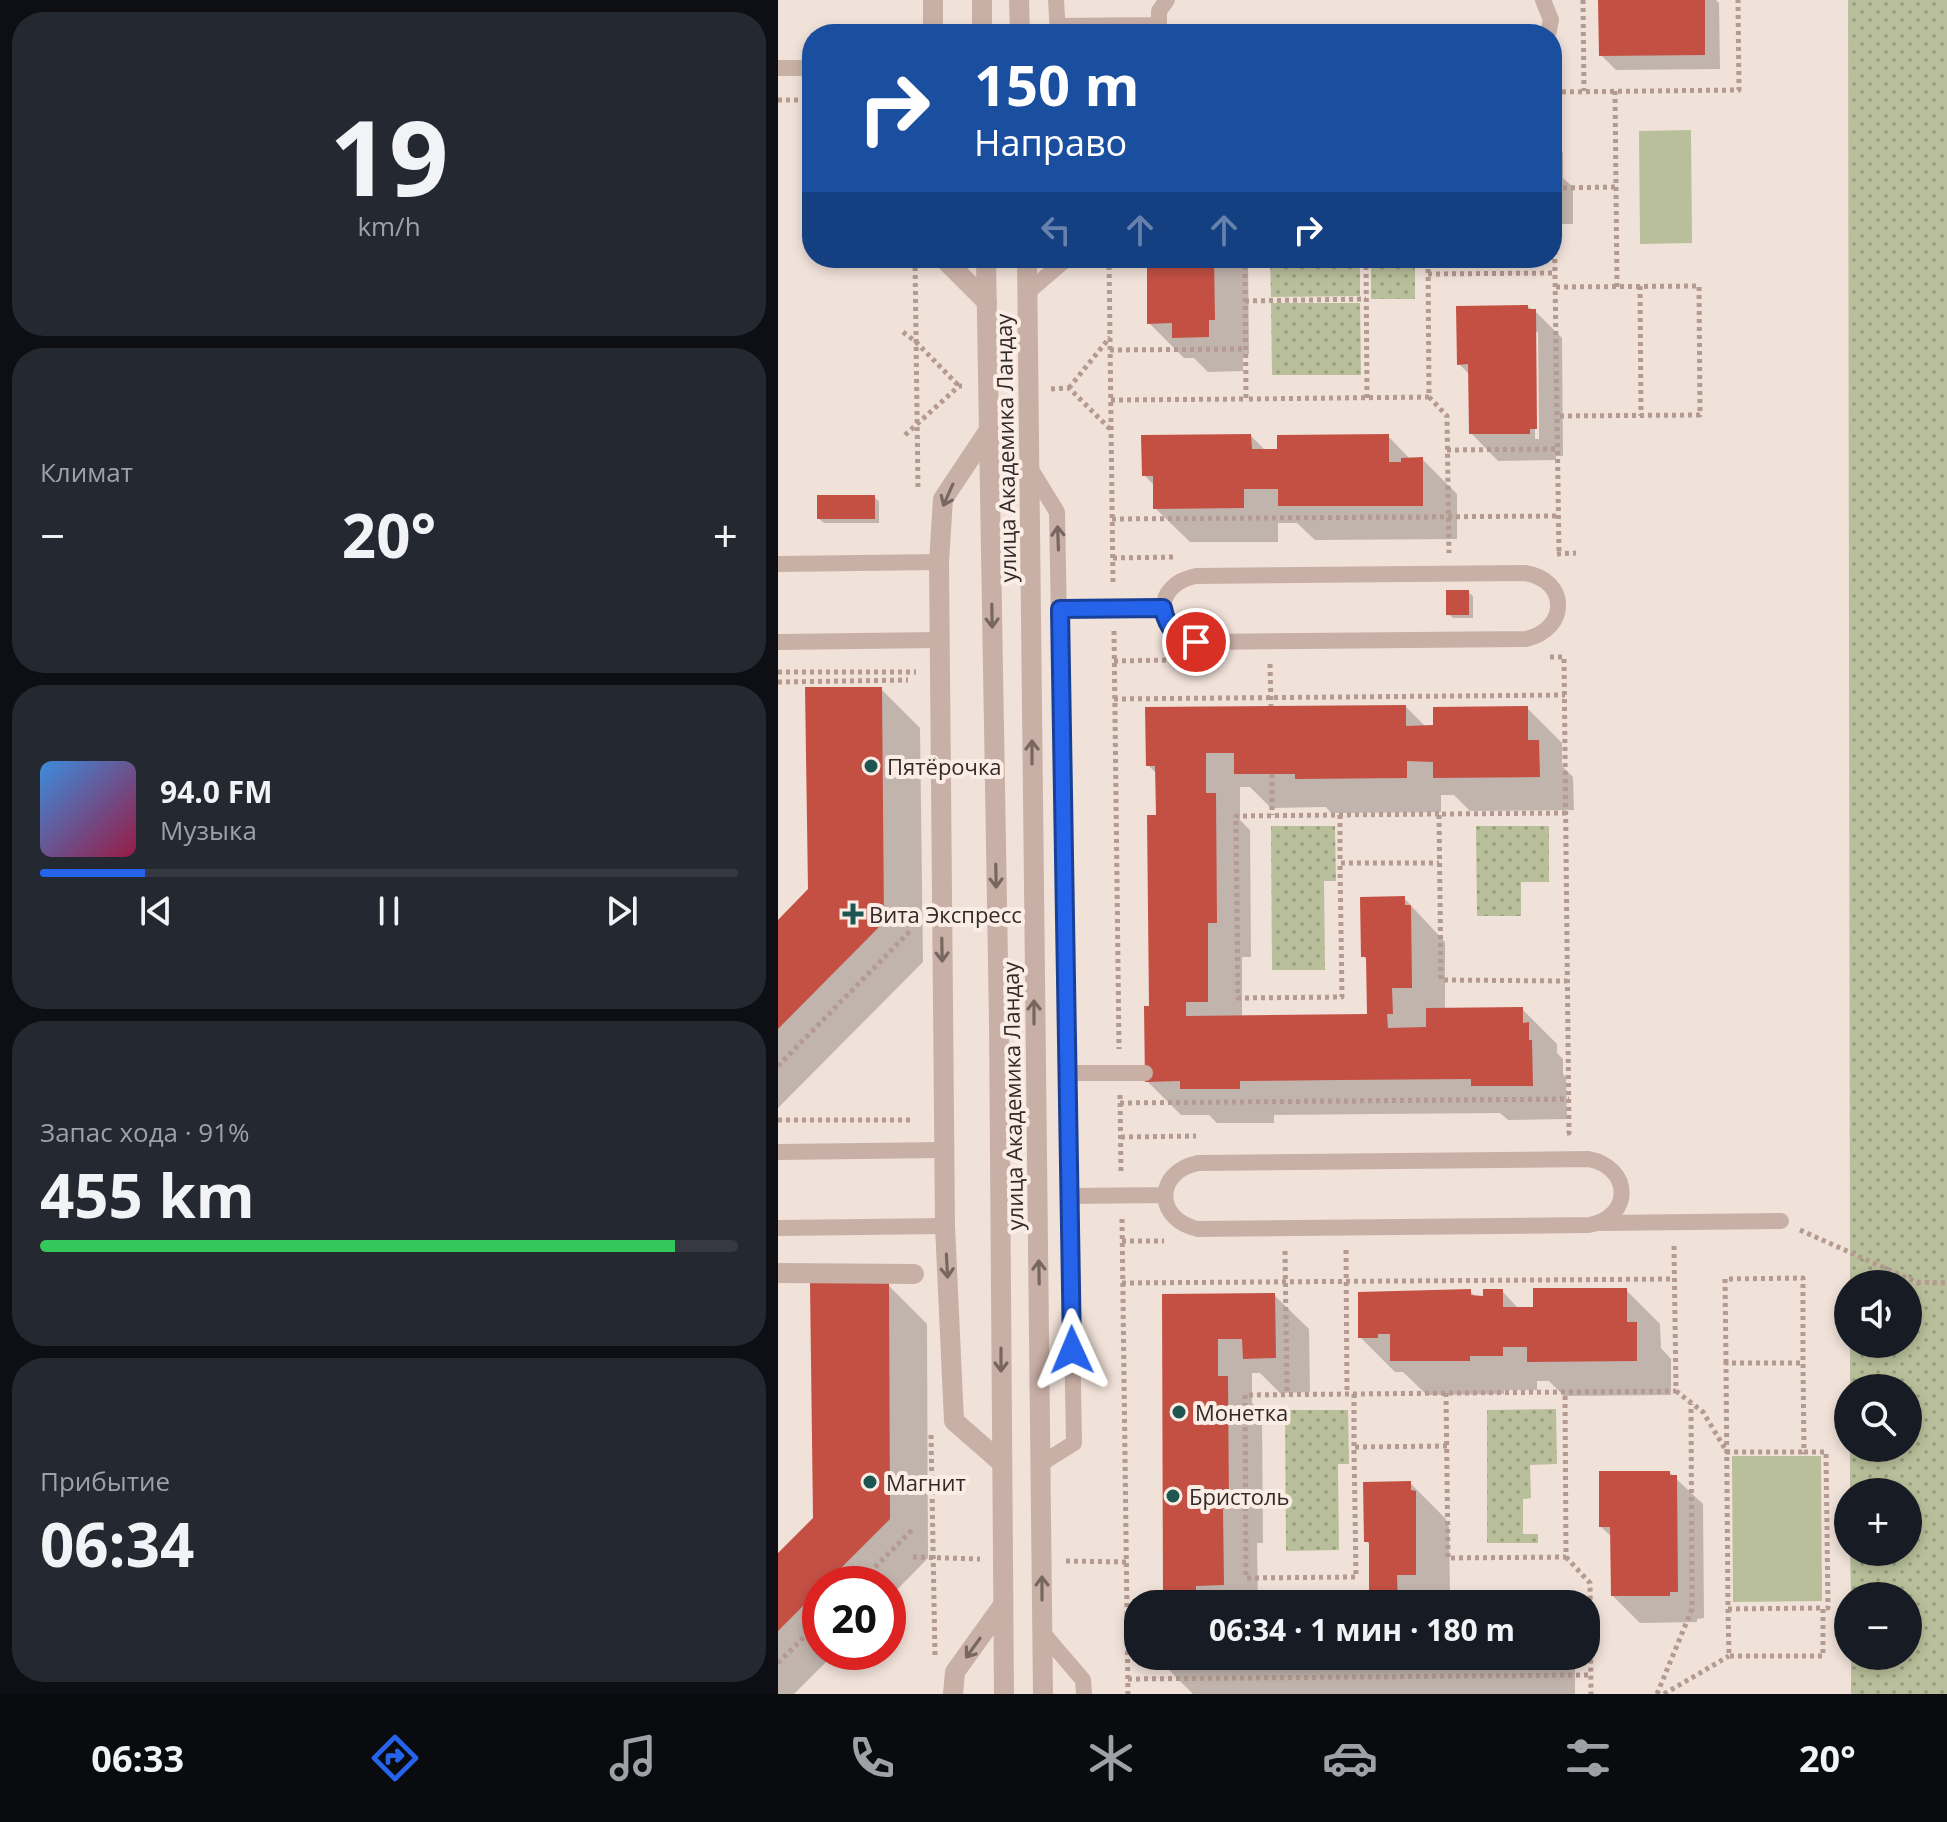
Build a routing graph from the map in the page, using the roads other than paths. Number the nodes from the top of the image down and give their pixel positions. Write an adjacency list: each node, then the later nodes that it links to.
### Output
1 (933, 0): 7 (street)
2 (982, 0): 8 (street)
3 (1019, 0): 9 (street)
4 (1056, 0): 10 (lane)
5 (1167, 0): 11 (lane)
6 (1543, 0): 12 (lane)
7 (933, 24)
8 (982, 24)
9 (1020, 24)
10 (1058, 24)
11 (1158, 24)
12 (1550, 24)
13 (778, 68): 14 (lane)
14 (802, 68)
15 (953, 268): 20 (street)
16 (986, 268): 20 (street, улица Академика Ландау)
17 (1027, 268): 19 (street, улица Академика Ландау)
18 (1056, 268): 19 (lane)
19 (1028, 292): 22 (street, улица Академика Ландау)
20 (987, 302): 21 (street, улица Академика Ландау)
21 (989, 430): 23 (street, one-way to 23); 41 (street, улица Академика Ландау, one-way to 41)
22 (1030, 468): 26 (lane, one-way to 22); 42 (street, улица Академика Ландау, one-way to 22)
23 (939, 562): 24 (lane); 27 (street)
24 (778, 564)
25 (1163, 608): 25 (lane); 26 (lane)
26 (1060, 609): 29 (lane)
27 (939, 640): 28 (lane); 31 (street, one-way to 31)
28 (778, 642)
29 (1067, 1073): 30 (lane); 34 (lane)
30 (1145, 1073)
31 (944, 1150): 32 (lane); 37 (street)
32 (778, 1152)
33 (1165, 1195): 34 (lane); 36 (lane); 36 (lane)
34 (1070, 1196): 42 (lane)
35 (1781, 1221): 36 (lane)
36 (1602, 1223)
37 (945, 1226): 38 (lane); 41 (street, one-way to 41)
38 (778, 1228)
39 (778, 1273): 40 (street)
40 (914, 1274)
41 (1002, 1463): 43 (street, улица Академика Ландау)
42 (1039, 1465): 44 (street, улица Академика Ландау, one-way to 42)
43 (1003, 1605): 45 (street, one-way to 45); 46 (street, улица Академика Ландау)
44 (1042, 1632): 47 (street, улица Академика Ландау); 48 (lane)
45 (953, 1694)
46 (1004, 1694)
47 (1043, 1694)
48 (1084, 1694)

